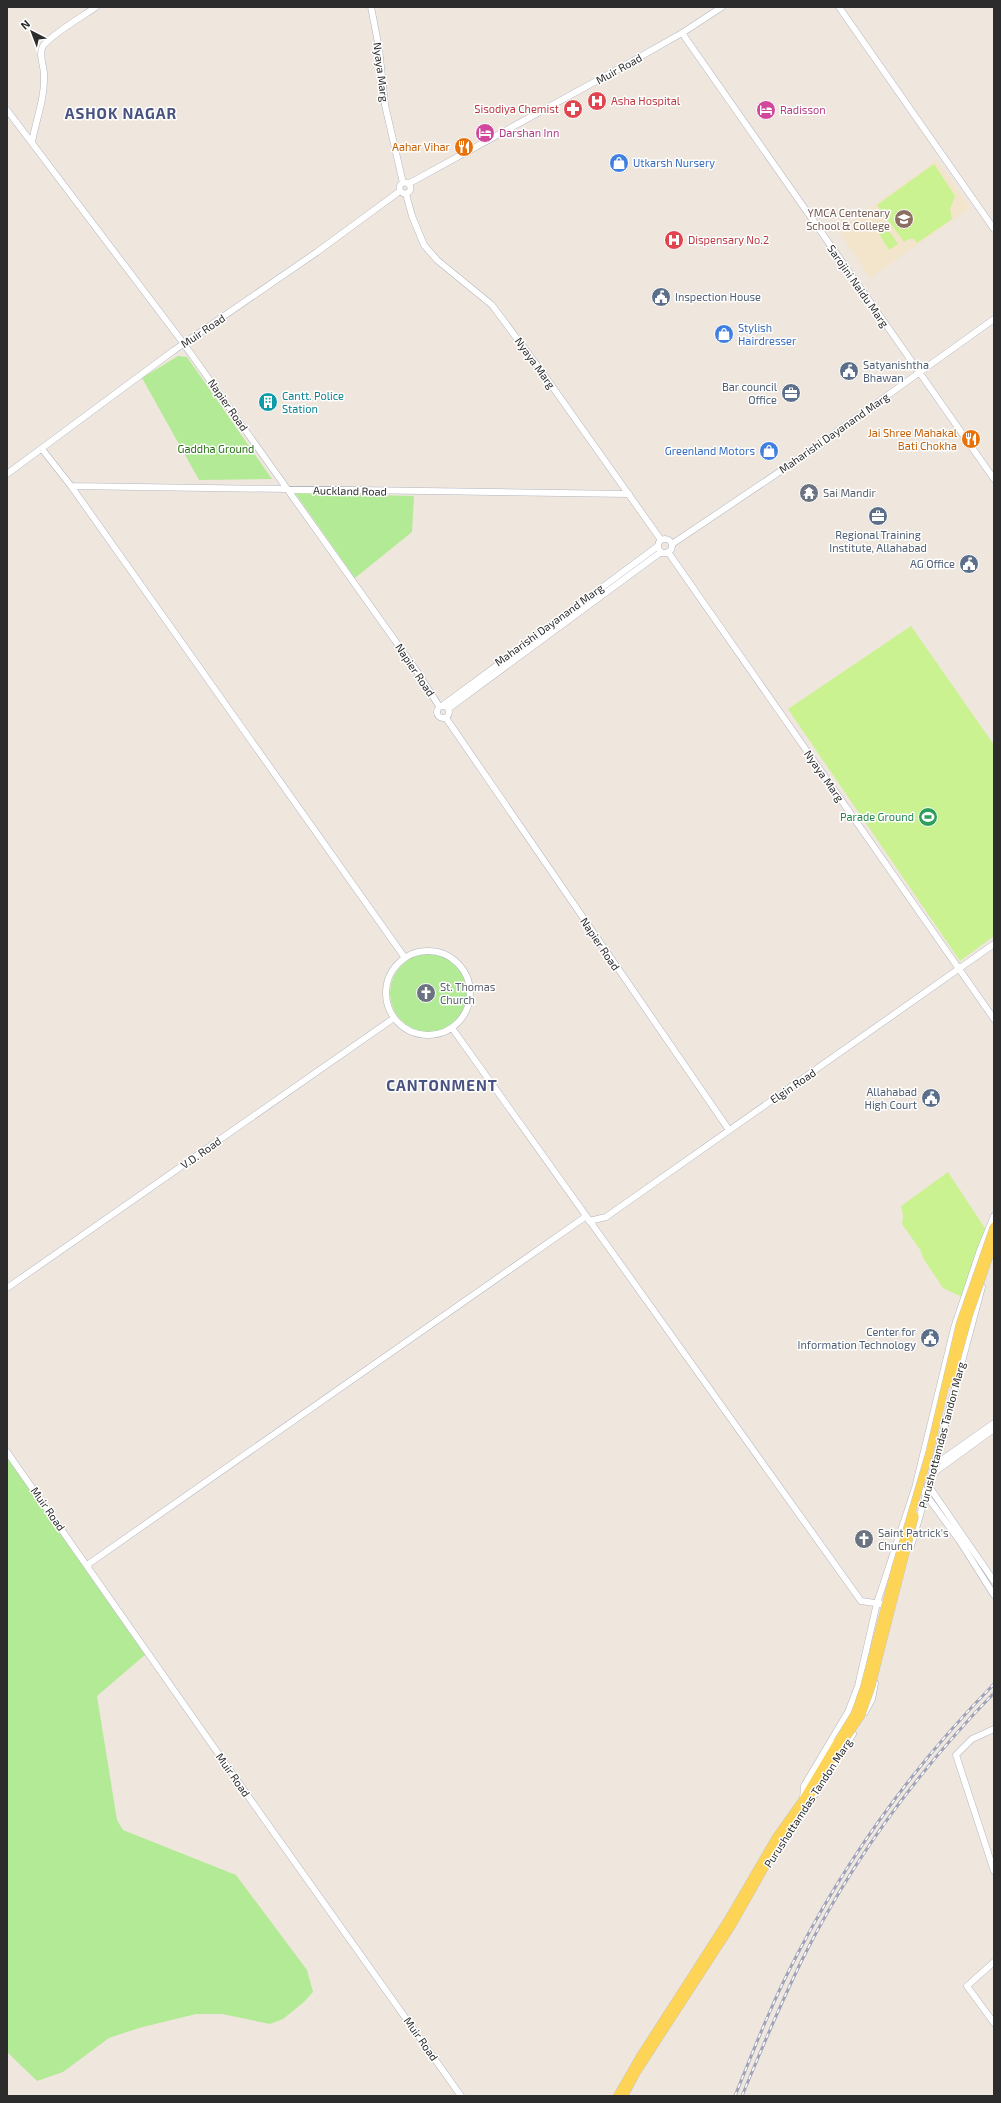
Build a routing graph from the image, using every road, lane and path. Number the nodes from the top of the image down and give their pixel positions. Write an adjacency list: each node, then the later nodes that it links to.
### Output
1 (96, 7): 7 (street)
2 (371, 7): 8 (street, Nyaya Marg)
3 (839, 7): 10 (street)
4 (719, 8): 5 (street, Muir Road)
5 (682, 33): 8 (street, Muir Road); 13 (street, Sarojini Naidu Marg)
6 (7, 110): 7 (street, Napier Road)
7 (32, 142): 12 (street, Napier Road)
8 (406, 184): 9 (street); 9 (street)
9 (403, 192): 12 (street, Muir Road); 19 (street, Nyaya Marg)
10 (994, 229)
11 (994, 319): 13 (street, Maharishi Dayanand Marg)
12 (184, 344): 14 (street, Muir Road); 18 (street, Napier Road)
13 (919, 373): 16 (street, Sarojini Naidu Marg); 20 (street, Maharishi Dayanand Marg)
14 (42, 449): 15 (street, Muir Road); 17 (street)
15 (7, 474)
16 (994, 479)
17 (71, 486): 18 (street, Auckland Road); 27 (street)
18 (288, 490): 19 (street, Auckland Road); 23 (street, Napier Road)
19 (629, 494): 21 (street, Nyaya Marg)
20 (672, 544): 21 (street); 22 (street)
21 (660, 546): 22 (street); 23 (street, Maharishi Dayanand Marg); 24 (street, Maharishi Dayanand Marg)
22 (668, 552): 28 (street, Nyaya Marg)
23 (441, 706): 24 (street); 25 (street)
24 (448, 709): 25 (street)
25 (446, 718): 32 (street, Napier Road)
26 (994, 944): 28 (street, Elgin Road)
27 (405, 958): 29 (street); 31 (street)
28 (959, 970): 30 (street, Nyaya Marg); 32 (street, Elgin Road)
29 (394, 1018): 31 (street); 38 (street, V.D. Road)
30 (994, 1019)
31 (452, 1028): 34 (street)
32 (729, 1130): 34 (street, Elgin Road)
33 (994, 1216): 44 (street, Purushottamdas Tandon Marg)
34 (587, 1219): 48 (street, Elgin Road); 51 (street)
35 (994, 1226): 54 (main road, bridge)
36 (994, 1243): 54 (main road, bridge)
37 (994, 1252): 42 (street, Purushottamdas Tandon Marg)
38 (7, 1288)
39 (994, 1424): 42 (street)
40 (994, 1429): 43 (street)
41 (7, 1452): 48 (street, Muir Road)
42 (935, 1463): 43 (street, Purushottamdas Tandon Marg)
43 (932, 1474): 46 (street, Purushottamdas Tandon Marg)
44 (919, 1475): 45 (street, Purushottamdas Tandon Marg); 46 (street)
45 (917, 1483): 47 (street); 51 (street, Purushottamdas Tandon Marg)
46 (929, 1486): 47 (street, Purushottamdas Tandon Marg); 49 (street)
47 (926, 1495): 50 (street); 52 (street, Purushottamdas Tandon Marg)
48 (87, 1565): 59 (street, Muir Road)
49 (994, 1581)
50 (994, 1595)
51 (878, 1603): 52 (street); 55 (street, Purushottamdas Tandon Marg)
52 (893, 1606): 55 (street, Purushottamdas Tandon Marg)
53 (994, 1729): 56 (street)
54 (839, 1745): 55 (main road)
55 (806, 1799): 60 (main road); 61 (main road, Purushottamdas Tandon Marg)
56 (994, 1871)
57 (994, 1962): 58 (street)
58 (994, 2023)
59 (461, 2096)
60 (617, 2096)
61 (624, 2096)

